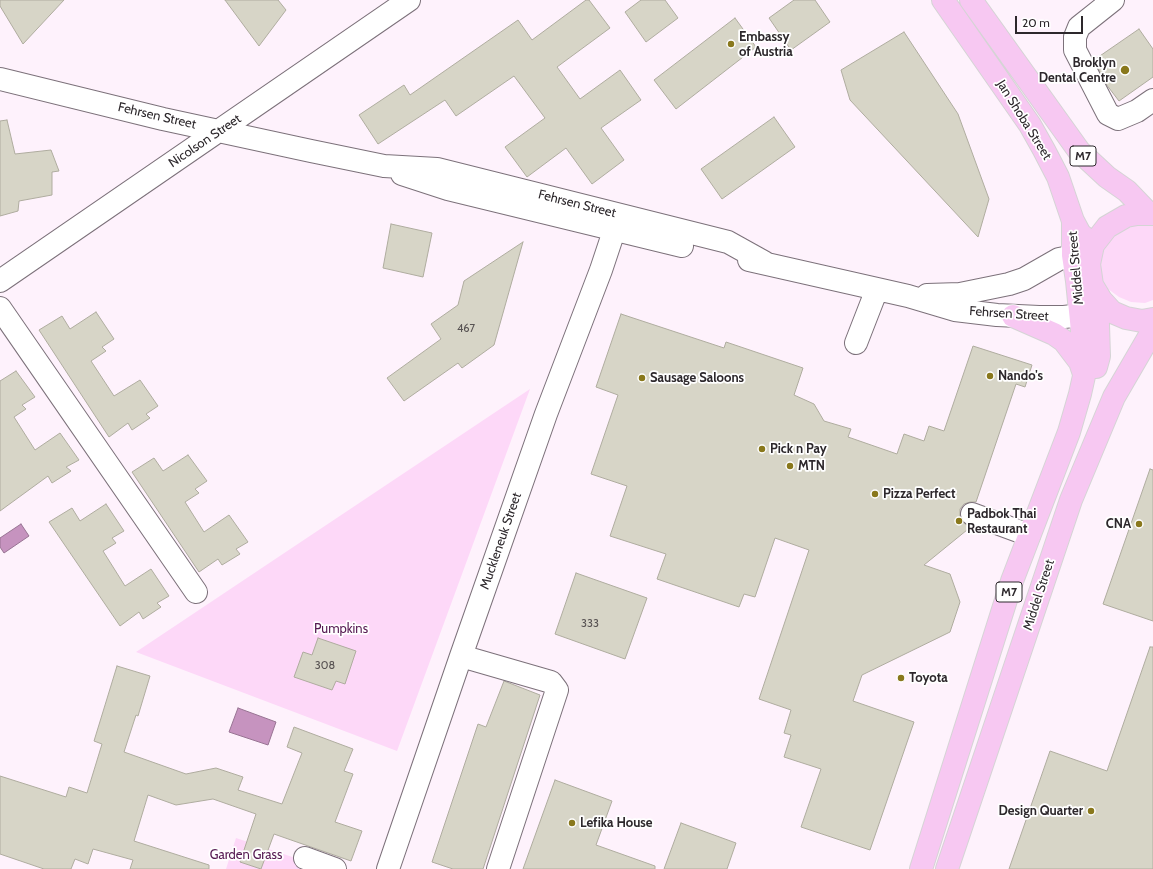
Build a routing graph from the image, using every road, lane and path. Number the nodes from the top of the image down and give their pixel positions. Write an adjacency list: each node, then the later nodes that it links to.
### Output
1 (409, 0): 7 (street, Nicolson Street)
2 (943, 0): 10 (main road, Jan Shoba Street / M7)
3 (971, 0): 8 (main road, Jan Shoba Street / M7)
4 (1113, 0): 6 (street)
5 (2, 77): 7 (street, Fehrsen Street)
6 (1153, 100)
7 (221, 130): 9 (street, Fehrsen Street); 11 (street, Nicolson Street)
8 (1151, 213): 10 (main road, M7)
9 (617, 222): 12 (street, Fehrsen Street); 25 (street, Muckleneuk Street)
10 (1085, 251): 13 (street, Fehrsen Street); 15 (main road, Middel Street / M7)
11 (0, 282)
12 (877, 289): 13 (street, Fehrsen Street); 19 (street)
13 (908, 296): 16 (street, Fehrsen Street)
14 (0, 308): 24 (street)
15 (1097, 309): 16 (street, Fehrsen Street); 17 (main road); 20 (main road, Middel Street / M7); 21 (main road, Middel Street / M7)
16 (1013, 316): 20 (main road)
17 (1153, 319)
18 (1153, 330): 31 (main road, Middel Street / M7)
19 (856, 343)
20 (1084, 376): 21 (main road, Middel Street / M7)
21 (1069, 432): 23 (main road, Middel Street / M7)
22 (972, 514): 23 (street)
23 (1029, 535): 30 (main road, Middel Street / M7)
24 (196, 592)
25 (461, 656): 28 (street, Muckleneuk Street); 29 (street)
26 (306, 858): 27 (street)
27 (335, 869)
28 (388, 869)
29 (498, 869)
30 (921, 869)
31 (947, 869)

